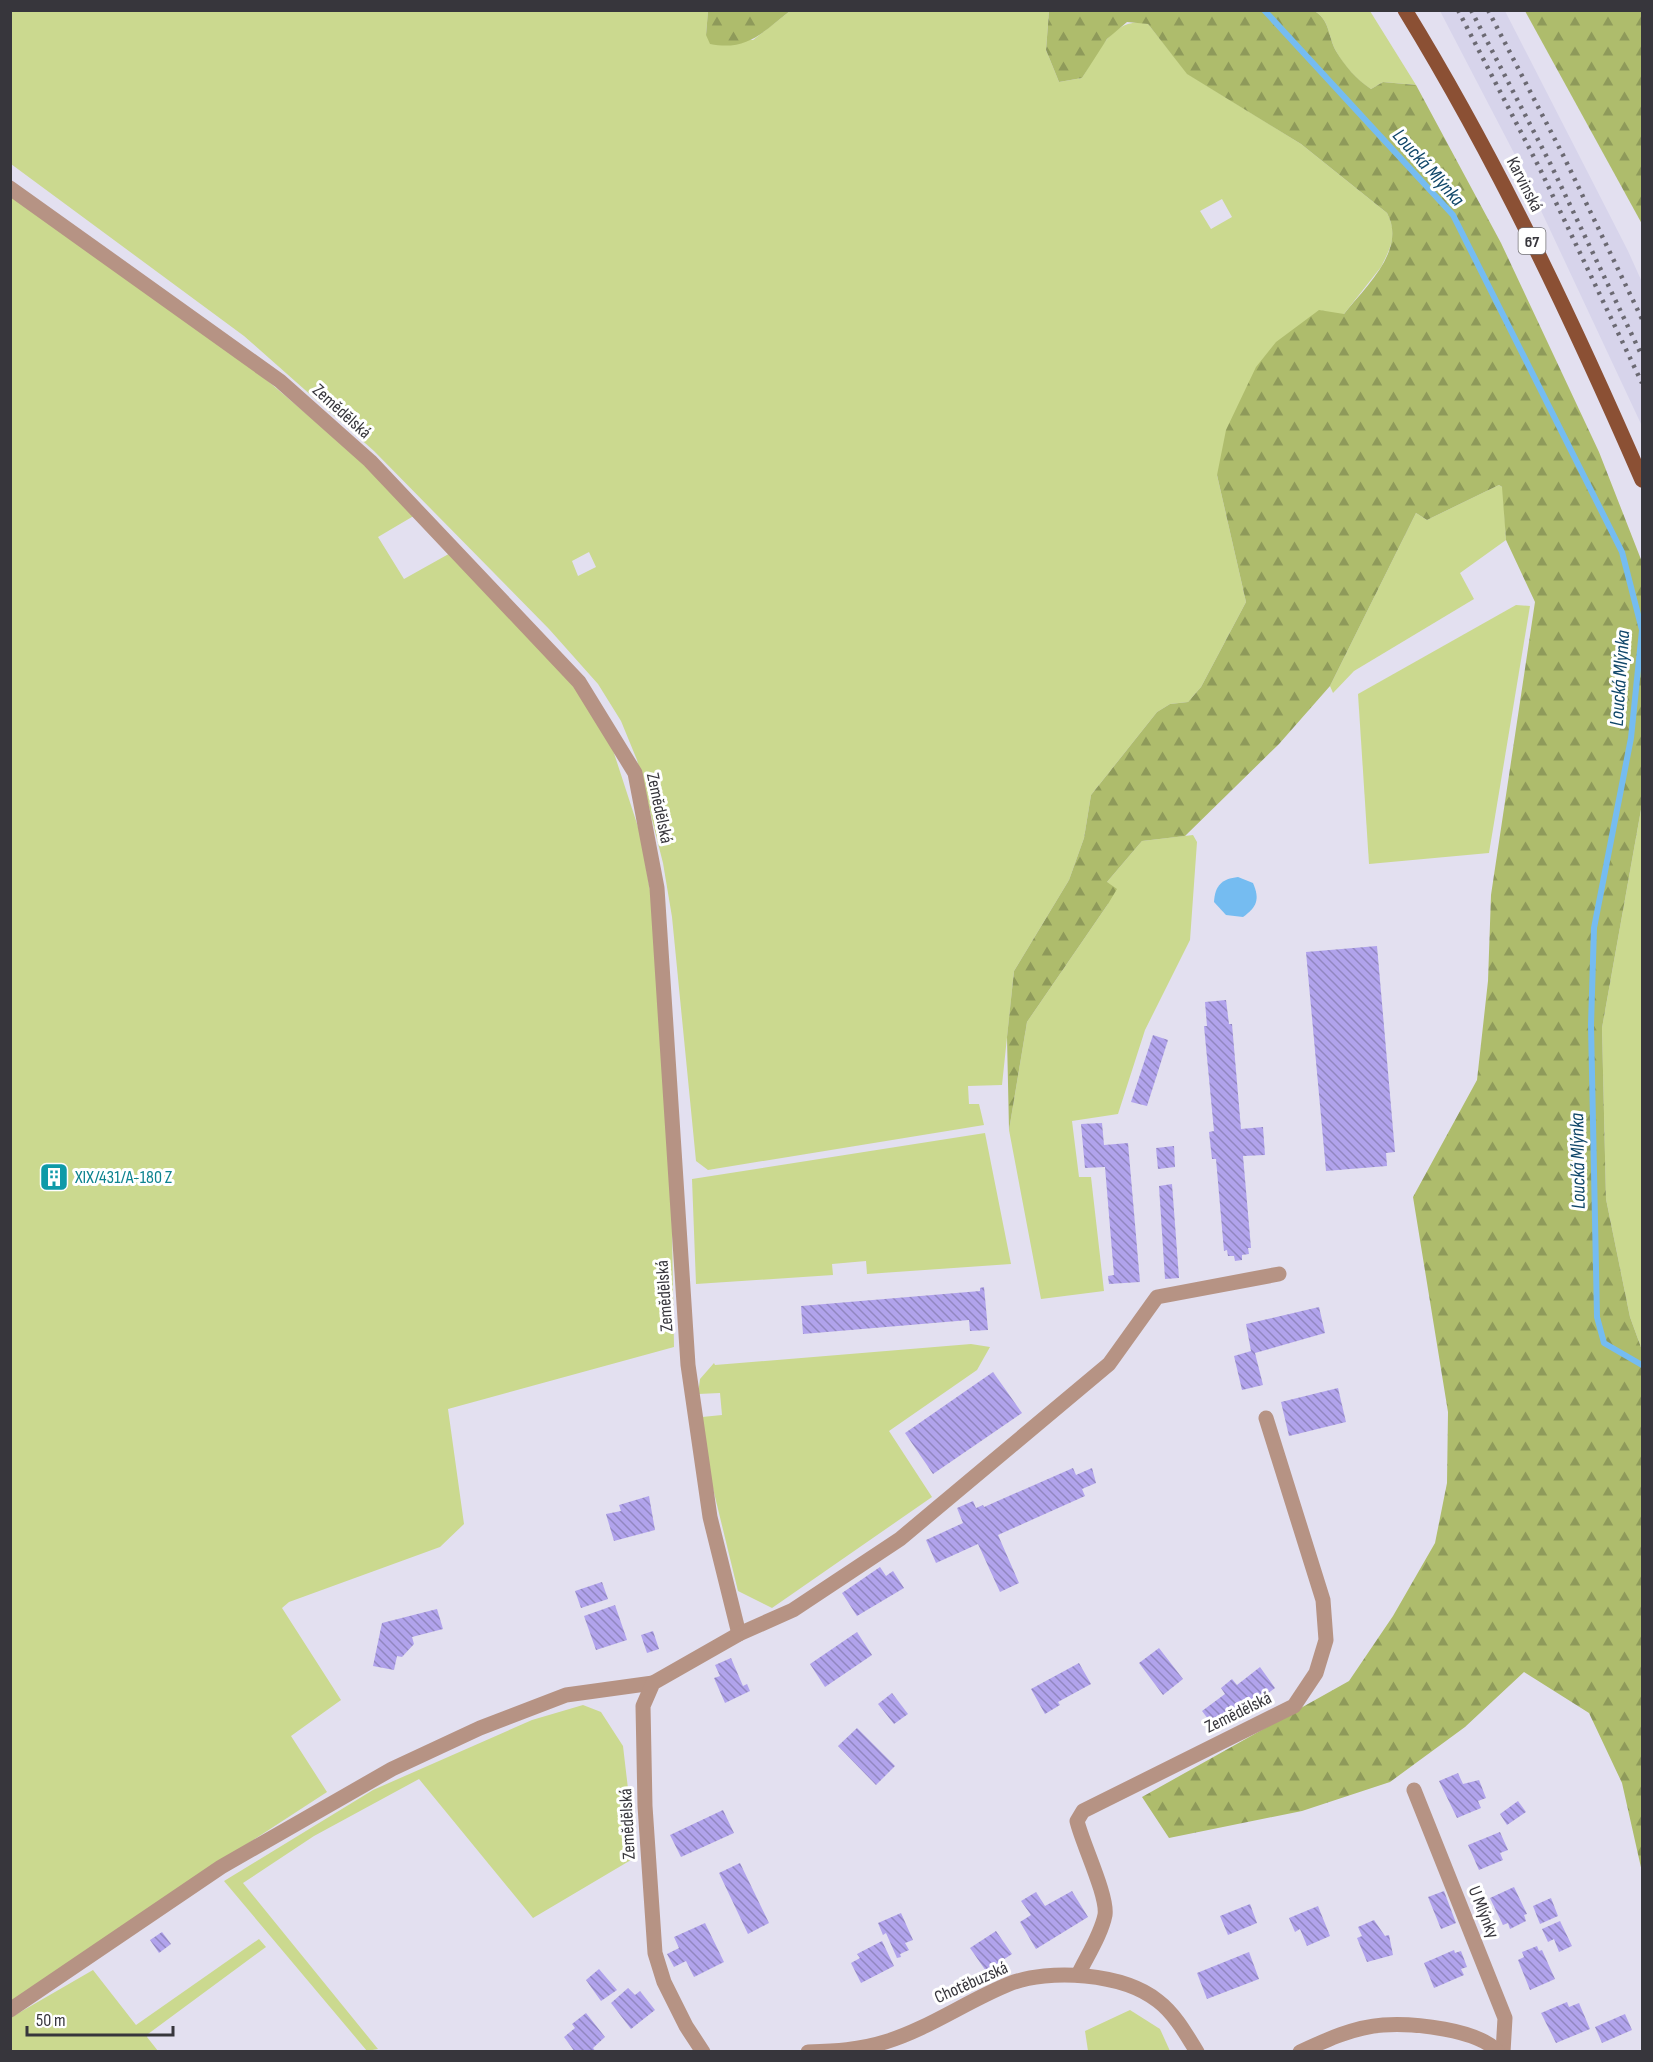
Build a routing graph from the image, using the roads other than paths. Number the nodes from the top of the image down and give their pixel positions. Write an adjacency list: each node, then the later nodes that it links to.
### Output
1 (1405, 10): 3 (main road, Karvinská / 67)
2 (10, 188): 6 (street, Zemědělská)
3 (1642, 480)
4 (1279, 1274): 6 (street)
5 (1266, 1418): 9 (street, Zemědělská)
6 (739, 1634): 7 (street)
7 (653, 1683): 10 (street); 11 (street, Zemědělská)
8 (1414, 1790): 16 (street, U Mlýnky)
9 (1078, 1975): 12 (street, Chotěbuzská); 13 (street, Chotěbuzská)
10 (10, 2010)
11 (703, 2052)
12 (808, 2052)
13 (1197, 2052)
14 (1299, 2052): 15 (street)
15 (1498, 2052)
16 (1503, 2052)

